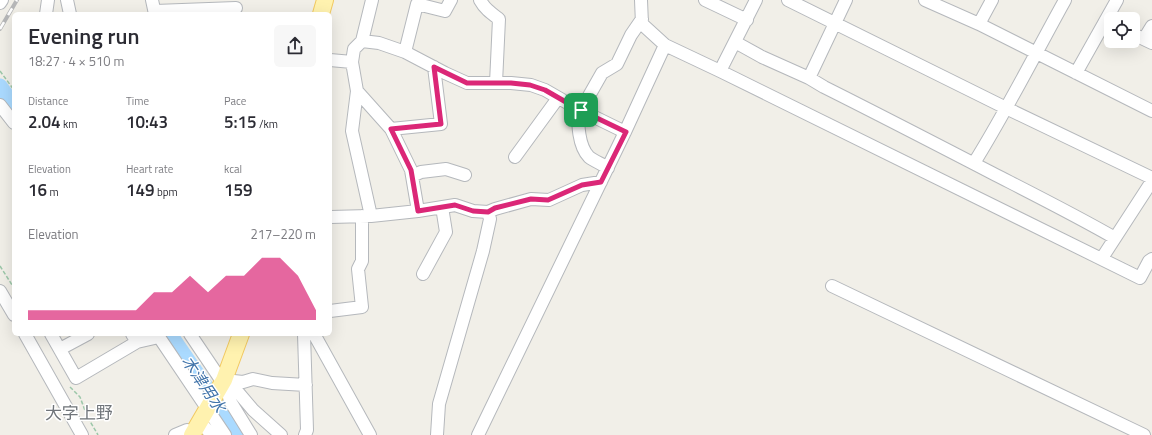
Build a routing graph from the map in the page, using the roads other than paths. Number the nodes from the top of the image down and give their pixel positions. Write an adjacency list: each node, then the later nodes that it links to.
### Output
1 (2, 0): 17 (street)
2 (48, 0): 21 (street)
3 (67, 0): 22 (street)
4 (325, 0): 23 (main road)
5 (372, 0): 32 (street)
6 (451, 0): 35 (street)
7 (480, 0): 43 (street)
8 (641, 0): 25 (street)
9 (705, 0): 26 (street)
10 (756, 0): 26 (street)
11 (788, 0): 27 (street)
12 (846, 0): 27 (street)
13 (925, 0): 28 (street)
14 (992, 0): 28 (street)
15 (1065, 0): 36 (street)
16 (1117, 0): 24 (street)
17 (0, 3)
18 (189, 4): 19 (street); 20 (street)
19 (235, 7)
20 (154, 8)
21 (46, 12)
22 (70, 12)
23 (322, 12)
24 (1112, 12)
25 (642, 19): 34 (street); 49 (street)
26 (746, 20): 33 (street)
27 (834, 24): 42 (street); 48 (street)
28 (979, 24): 36 (street)
29 (1152, 26): 31 (street)
30 (1104, 28): 41 (street)
31 (1143, 39)
32 (362, 41): 35 (street); 38 (street)
33 (735, 42): 40 (street); 42 (street)
34 (665, 45): 40 (street); 52 (street)
35 (406, 52): 39 (street)
36 (1035, 52): 41 (street); 48 (street)
37 (332, 60): 38 (street)
38 (352, 62): 44 (street)
39 (434, 67): 43 (street); 51 (street)
40 (720, 71): 67 (street)
41 (1076, 73): 47 (street)
42 (809, 78): 54 (street)
43 (496, 83): 45 (street)
44 (357, 91): 51 (street); 64 (street)
45 (558, 98): 49 (street); 53 (street)
46 (0, 105): 50 (street)
47 (1150, 107)
48 (1006, 108): 54 (street); 58 (street)
49 (579, 109): 52 (street); 55 (street)
50 (10, 119)
51 (391, 129): 57 (street)
52 (626, 132): 55 (street)
53 (515, 157)
54 (974, 163): 66 (street)
55 (608, 168): 60 (street)
56 (465, 175): 57 (street)
57 (412, 176): 62 (street)
58 (1152, 178)
59 (1152, 181): 66 (street)
60 (601, 182): 63 (street); 97 (street)
61 (442, 207): 62 (street); 63 (street); 69 (street)
62 (418, 211): 64 (street)
63 (488, 212): 96 (street)
64 (366, 216): 65 (street); 72 (street)
65 (332, 217)
66 (1115, 238): 67 (street)
67 (1102, 258): 68 (street)
68 (1152, 259)
69 (423, 274)
70 (832, 286): 98 (street)
71 (0, 291): 73 (street)
72 (332, 311)
73 (12, 312)
74 (25, 336): 88 (street)
75 (52, 336): 84 (street)
76 (84, 336): 84 (street)
77 (150, 336): 83 (street)
78 (159, 336): 87 (street)
79 (191, 336): 85 (street)
80 (240, 336): 85 (main road)
81 (304, 336): 86 (street)
82 (315, 336): 95 (street)
83 (135, 338): 84 (street)
84 (60, 349)
85 (224, 380): 86 (street); 87 (main road); 92 (street); 93 (street)
86 (306, 385): 94 (street)
87 (198, 425): 89 (street); 90 (street); 91 (street)
88 (82, 435)
89 (175, 435)
90 (212, 435)
91 (225, 435)
92 (251, 435)
93 (281, 435)
94 (305, 435)
95 (370, 435)
96 (437, 435)
97 (478, 435)
98 (1144, 435)

